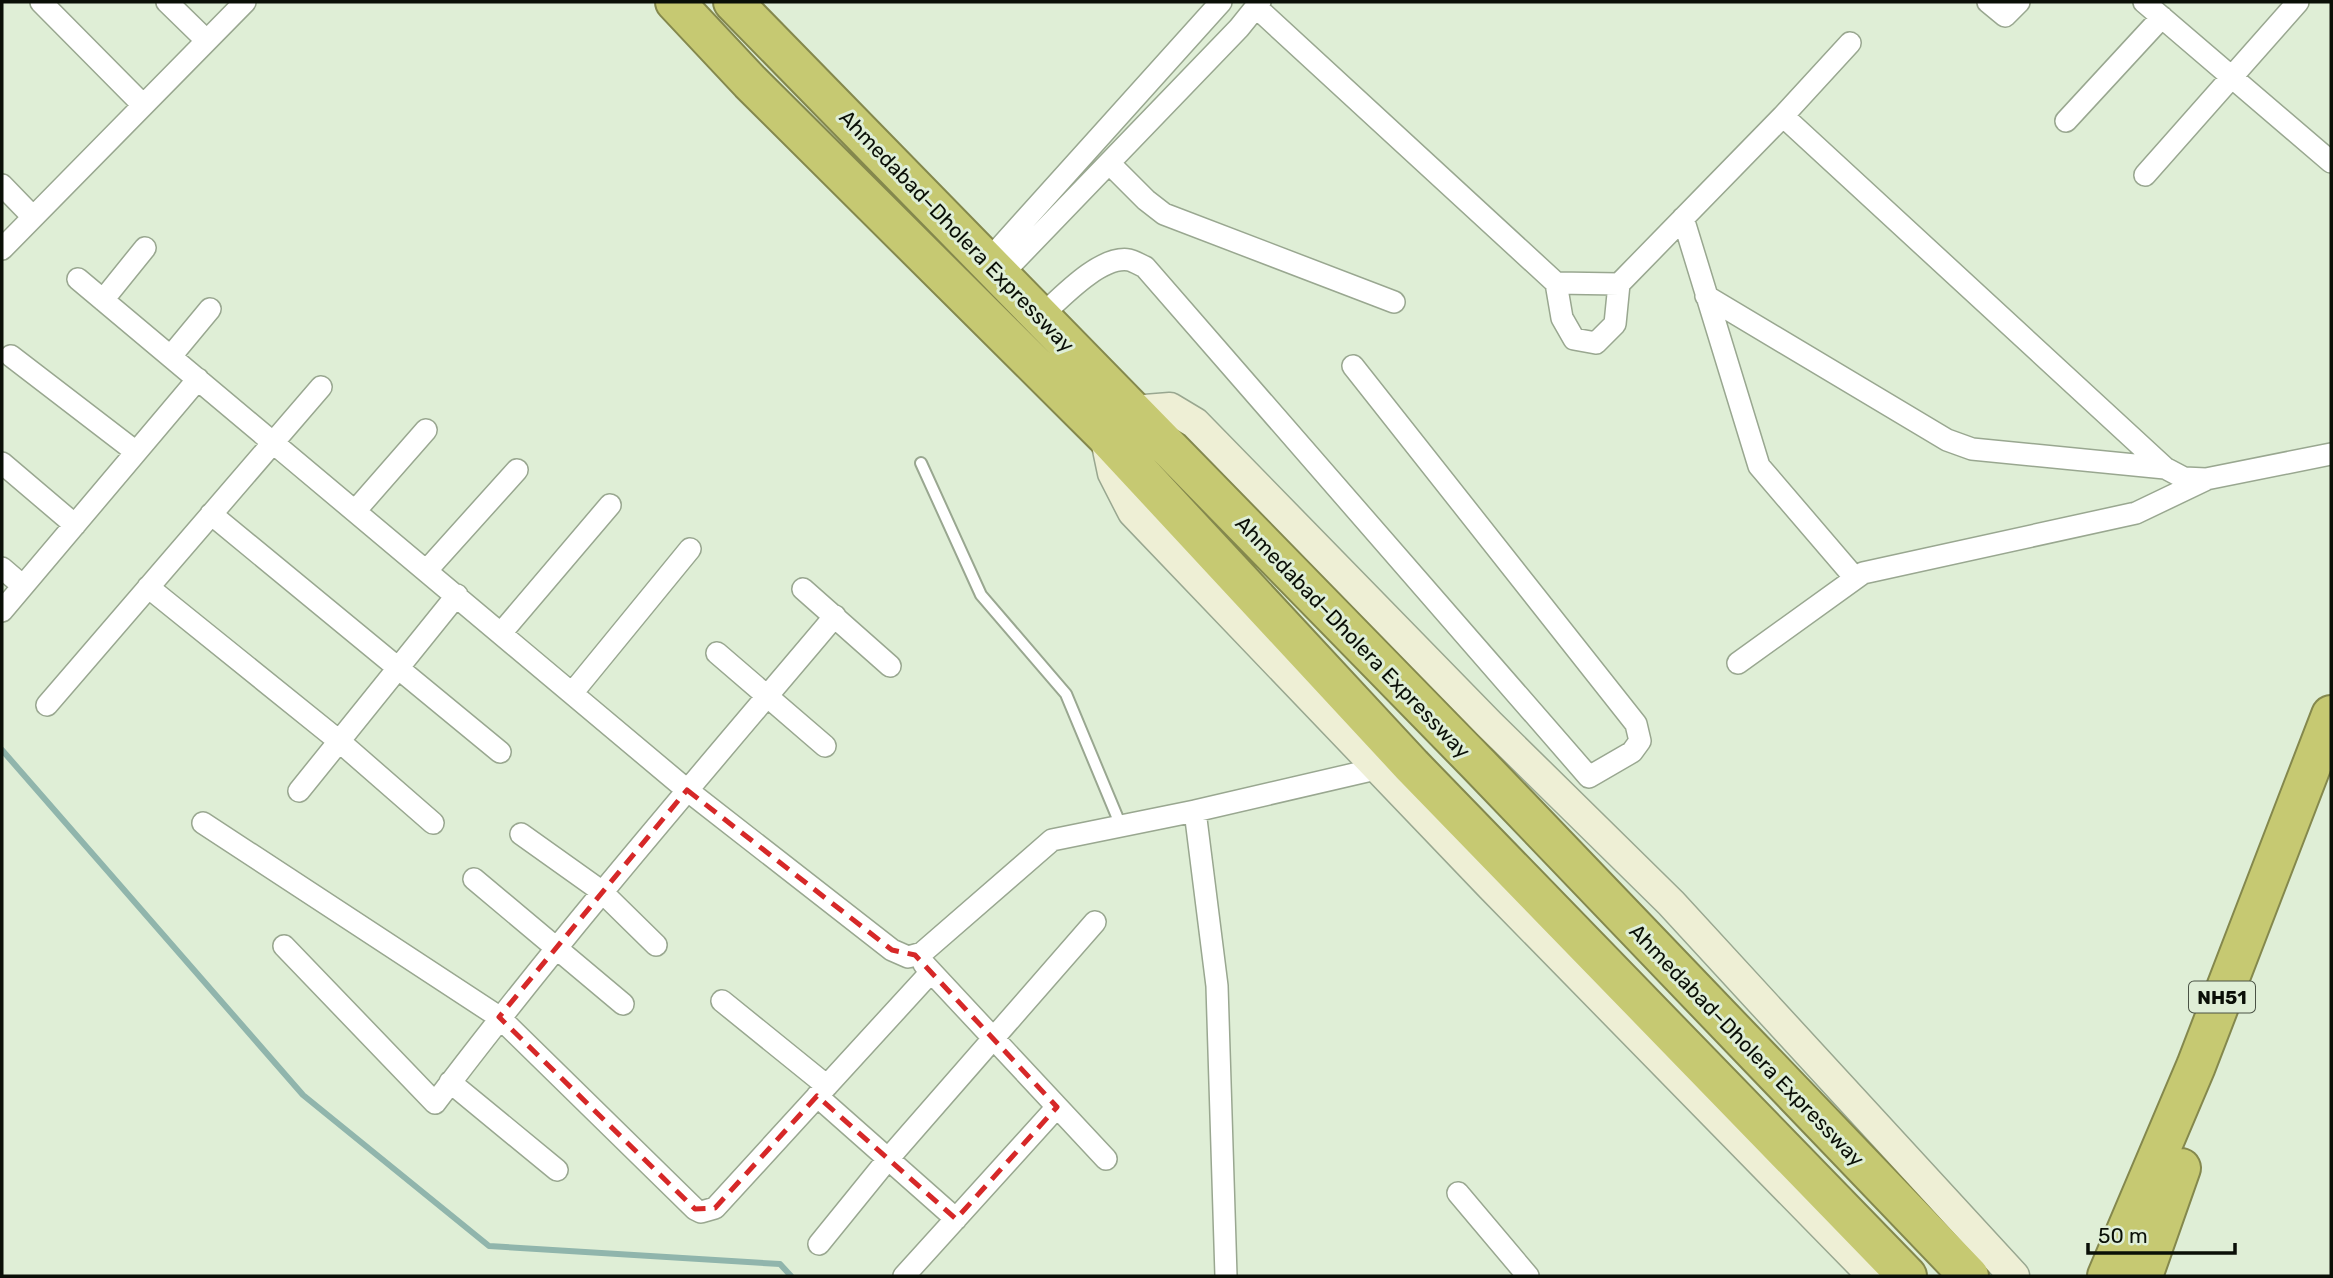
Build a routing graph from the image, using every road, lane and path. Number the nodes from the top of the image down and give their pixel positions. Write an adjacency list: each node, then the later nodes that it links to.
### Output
1 (41, 2): 16 (street)
2 (167, 2): 13 (street)
3 (244, 2): 13 (street)
4 (675, 2): 41 (highway, Ahmedabad–Dholera Expressway)
5 (733, 2): 27 (highway, Ahmedabad–Dholera Expressway)
6 (1989, 2): 7 (street)
7 (2019, 2)
8 (2298, 2): 15 (street)
9 (1258, 4): 12 (street); 29 (street)
10 (1218, 5): 12 (street); 27 (street)
11 (2157, 8): 15 (street); 18 (street)
12 (1239, 28): 20 (street)
13 (206, 40): 16 (street)
14 (1850, 43): 17 (street)
15 (2232, 77): 19 (street); 21 (street)
16 (143, 105): 23 (street)
17 (1783, 116): 24 (street); 48 (street)
18 (2066, 121)
19 (2331, 162)
20 (1109, 163): 27 (street); 33 (street)
21 (2145, 175)
22 (2, 185): 23 (street)
23 (33, 217): 26 (street)
24 (1683, 218): 30 (street); 31 (street)
25 (145, 248): 32 (street)
26 (2, 249)
27 (994, 269): 35 (highway, Ahmedabad–Dholera Expressway)
28 (78, 279): 32 (street)
29 (1556, 283): 30 (street); 30 (street)
30 (1619, 284)
31 (1706, 296): 48 (street); 58 (street)
32 (103, 300): 37 (street)
33 (1394, 302)
34 (210, 309): 37 (street)
35 (1040, 317): 41 (highway, Ahmedabad–Dholera Expressway); 78 (street)
36 (11, 356): 44 (street)
37 (171, 356): 39 (street)
38 (1353, 366): 78 (street)
39 (198, 379): 43 (street); 44 (street)
40 (321, 387): 43 (street)
41 (1119, 423): 77 (street); 82 (street); 113 (highway, Ahmedabad–Dholera Expressway); 114 (highway, Ahmedabad–Dholera Expressway)
42 (426, 430): 52 (street)
43 (273, 442): 52 (street); 53 (street)
44 (136, 452): 54 (street)
45 (2331, 454): 50 (street)
46 (2, 463): 54 (street)
47 (921, 463): 86 (lane)
48 (2165, 468): 50 (street)
49 (517, 470): 57 (street)
50 (2206, 479): 58 (street)
51 (610, 505): 65 (street)
52 (356, 510): 57 (street)
53 (211, 514): 60 (street); 68 (street)
54 (75, 524): 59 (street)
55 (690, 549): 70 (street)
56 (2, 568): 59 (street)
57 (427, 570): 62 (street)
58 (1855, 578): 67 (street)
59 (23, 586): 63 (street)
60 (148, 587): 72 (street); 74 (street)
61 (803, 589): 64 (street)
62 (457, 595): 65 (street); 68 (street)
63 (2, 611)
64 (835, 617): 69 (street); 71 (street)
65 (502, 632): 70 (street)
66 (718, 653): 71 (street)
67 (1738, 663)
68 (399, 666): 74 (street); 76 (street)
69 (890, 666)
70 (573, 692): 80 (street)
71 (767, 697): 75 (street); 80 (street)
72 (47, 705)
73 (2331, 716): 116 (highway, NH51)
74 (339, 741): 81 (street); 85 (street)
75 (825, 746)
76 (500, 752)
77 (1380, 768): 83 (street); 112 (street)
78 (1589, 777): 82 (street)
79 (2331, 788): 117 (highway, NH51)
80 (687, 790): 89 (street); 94 (street)
81 (299, 791)
82 (1564, 798): 115 (street)
83 (1195, 811): 86 (street); 110 (street)
84 (203, 823): 98 (street)
85 (433, 823)
86 (1121, 826): 94 (street)
87 (521, 834): 89 (street)
88 (474, 879): 93 (street)
89 (601, 891): 91 (street); 93 (street)
90 (1095, 922): 99 (street)
91 (656, 945)
92 (284, 946): 100 (street)
93 (557, 946): 97 (street); 98 (street)
94 (915, 955): 95 (street)
95 (931, 972): 99 (street); 101 (street)
96 (722, 1000): 101 (street)
97 (624, 1004)
98 (499, 1017): 100 (street); 101 (street)
99 (993, 1038): 102 (street); 103 (street)
100 (450, 1082): 105 (street)
101 (822, 1091): 103 (street)
102 (1056, 1107): 104 (street); 107 (street)
103 (888, 1159): 107 (street); 108 (street)
104 (1106, 1160)
105 (557, 1170)
106 (1458, 1193): 111 (street)
107 (956, 1219): 109 (street)
108 (819, 1244)
109 (904, 1276)
110 (1226, 1276)
111 (1528, 1276)
112 (1873, 1276)
113 (1907, 1276)
114 (1969, 1276)
115 (2014, 1276)
116 (2107, 1276)
117 (2143, 1276)

